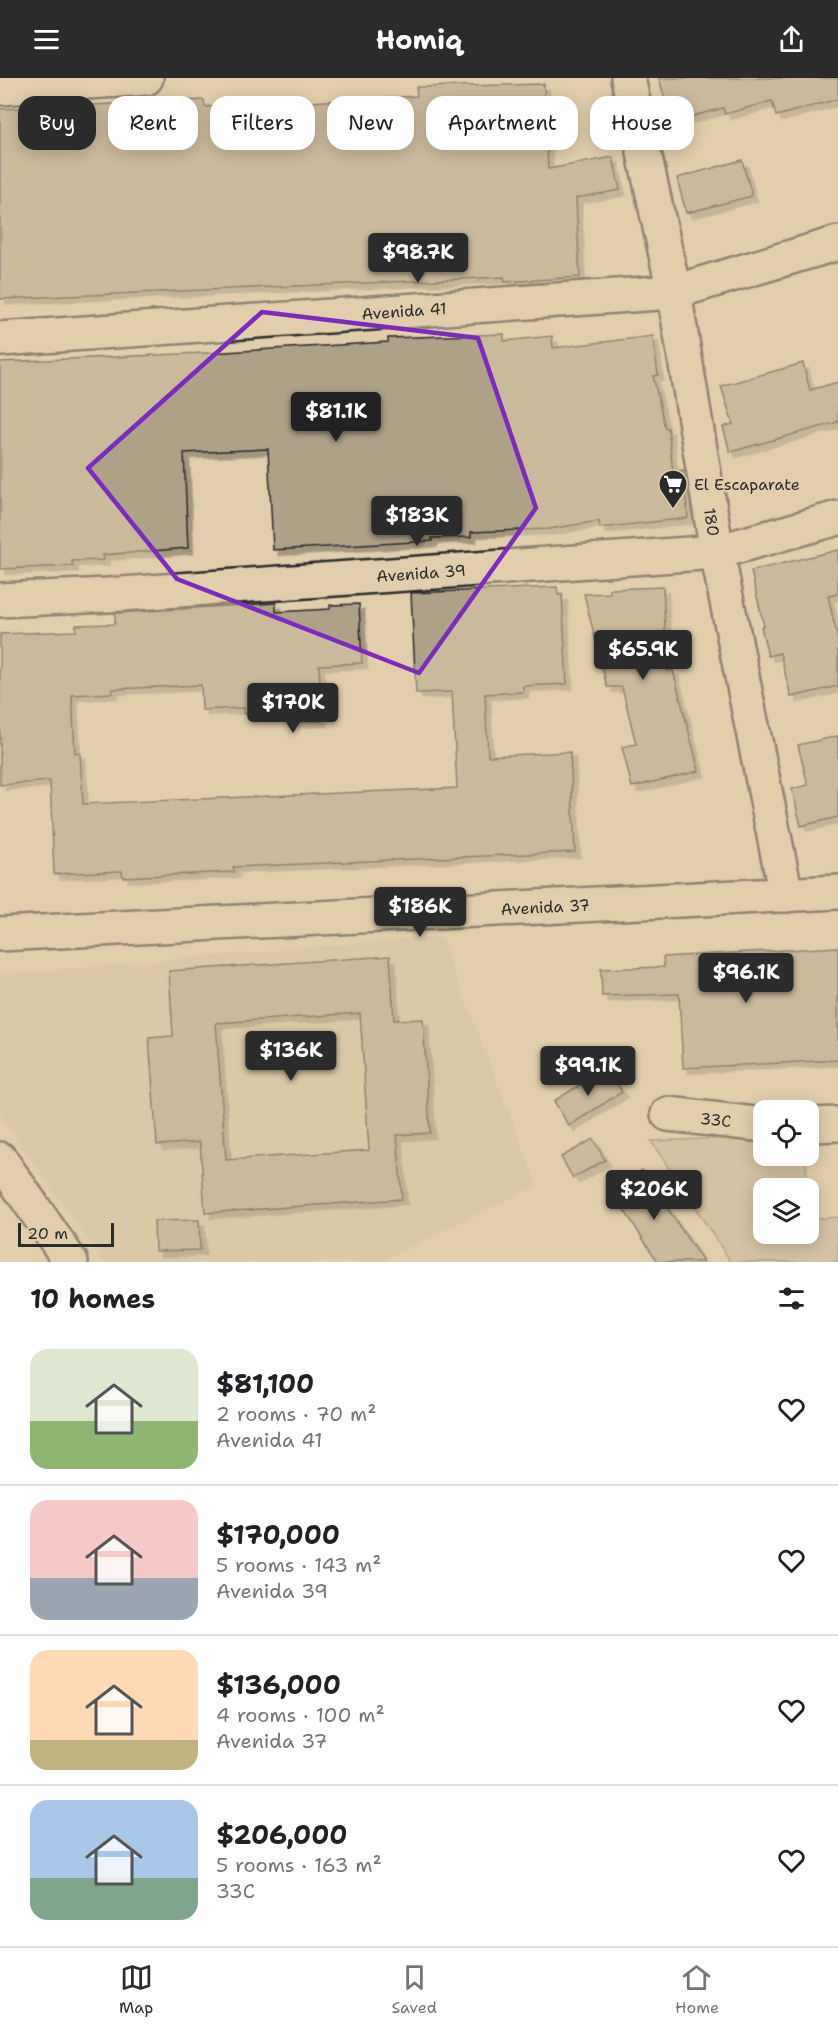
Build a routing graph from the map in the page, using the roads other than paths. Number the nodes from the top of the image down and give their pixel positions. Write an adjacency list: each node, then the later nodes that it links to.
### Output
1 (146, 78): 3 (street)
2 (628, 78): 5 (street, 180)
3 (0, 88)
4 (838, 243): 5 (street, Avenida 41)
5 (674, 292): 6 (street, Avenida 41); 8 (street, 180)
6 (0, 339)
7 (838, 518): 8 (street, Avenida 39)
8 (717, 552): 9 (street, Avenida 39); 11 (street, 180)
9 (0, 600)
10 (838, 892): 11 (street, Avenida 37)
11 (786, 895): 12 (street, Avenida 37)
12 (0, 934)
13 (668, 1113): 14 (street, 33C)
14 (753, 1124)
15 (838, 1124): 16 (street)
16 (819, 1125)
17 (0, 1159): 18 (street)
18 (70, 1262)

